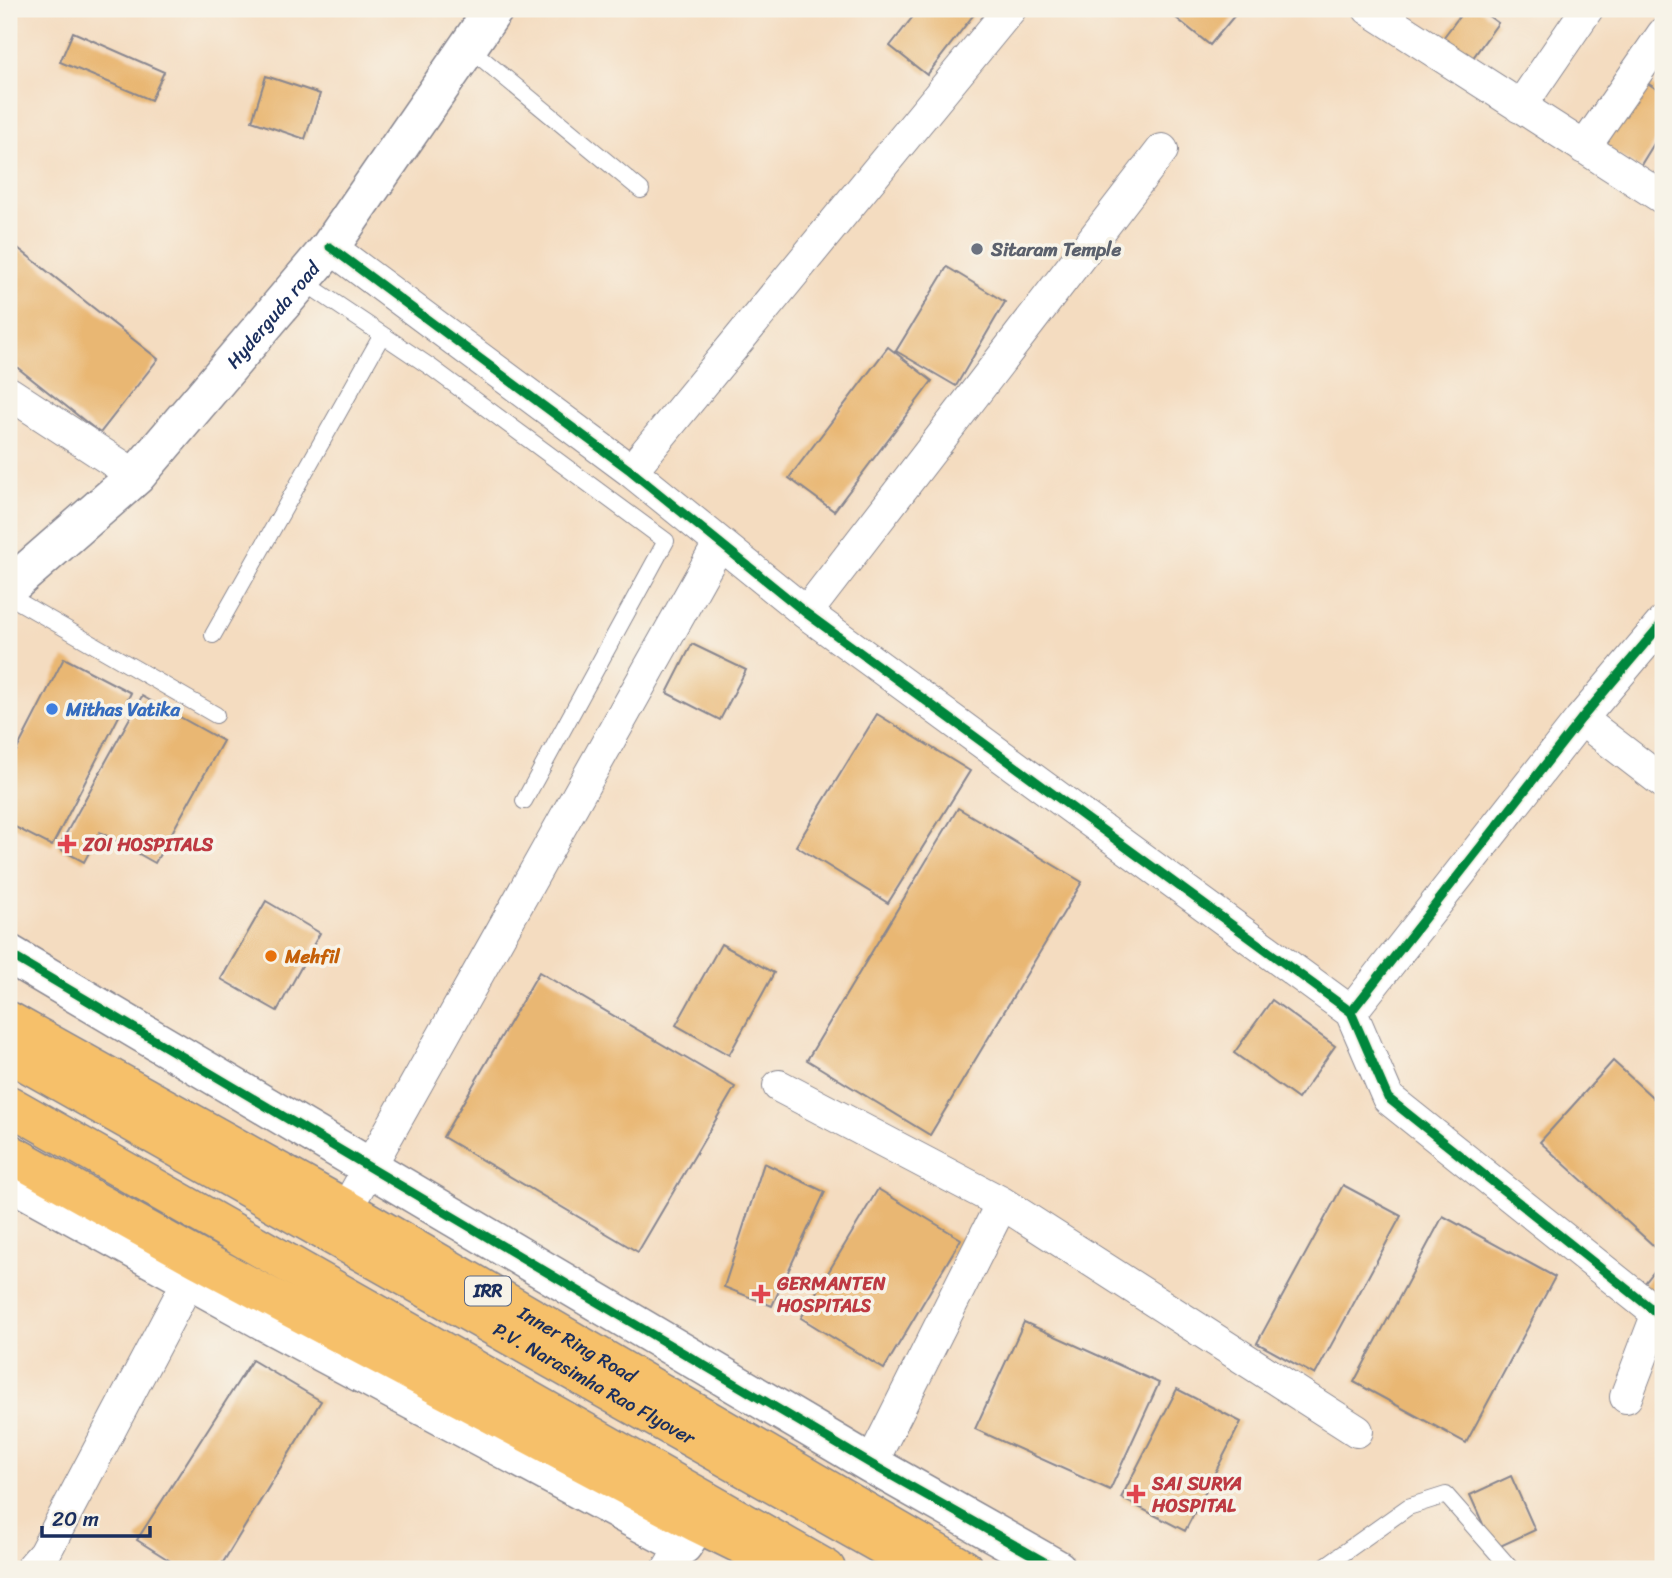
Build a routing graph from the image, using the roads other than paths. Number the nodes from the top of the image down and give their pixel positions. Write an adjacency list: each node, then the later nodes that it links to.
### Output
1 (494, 9): 6 (street, Hyderguda road)
2 (1010, 9): 16 (street)
3 (1369, 9): 7 (street)
4 (1587, 9): 7 (street)
5 (1663, 34): 8 (street)
6 (468, 47): 10 (lane); 12 (street, Hyderguda road)
7 (1520, 107): 8 (street)
8 (1584, 148): 11 (street)
9 (1162, 150): 21 (street)
10 (641, 190)
11 (1663, 198)
12 (330, 247): 13 (street, Hyderguda road); 16 (street)
13 (301, 280): 14 (lane); 17 (street, Hyderguda road)
14 (382, 335): 23 (lane); 27 (lane)
15 (9, 393): 17 (street)
16 (631, 471): 18 (street)
17 (136, 476): 19 (street, Hyderguda road)
18 (719, 544): 21 (street); 35 (street)
19 (9, 587)
20 (9, 596): 24 (lane)
21 (806, 613): 29 (street)
22 (1663, 622): 25 (street)
23 (213, 635)
24 (216, 715)
25 (1581, 719): 26 (street); 29 (street)
26 (1663, 782)
27 (524, 801)
28 (9, 954): 35 (street)
29 (1352, 1012): 40 (street)
30 (9, 1021): 38 (main road, Inner Ring Road / IRR)
31 (9, 1053): 49 (main road, P.V. Narasimha Rao Flyover)
32 (779, 1086): 37 (street)
33 (9, 1105): 48 (main road)
34 (9, 1153): 45 (main road)
35 (367, 1167): 38 (street); 43 (street)
36 (9, 1180): 39 (street)
37 (1002, 1203): 42 (street); 43 (street)
38 (346, 1209): 44 (main road, Inner Ring Road / IRR)
39 (189, 1280): 45 (street); 46 (street)
40 (1660, 1316): 41 (street)
41 (1626, 1397)
42 (1357, 1431)
43 (871, 1464): 44 (street); 51 (street)
44 (849, 1502): 50 (main road, Inner Ring Road / IRR)
45 (683, 1546): 47 (main road)
46 (47, 1564)
47 (791, 1569)
48 (826, 1569)
49 (925, 1569)
50 (964, 1569)
51 (1057, 1569)
52 (1321, 1569): 53 (lane)
53 (1511, 1569)

